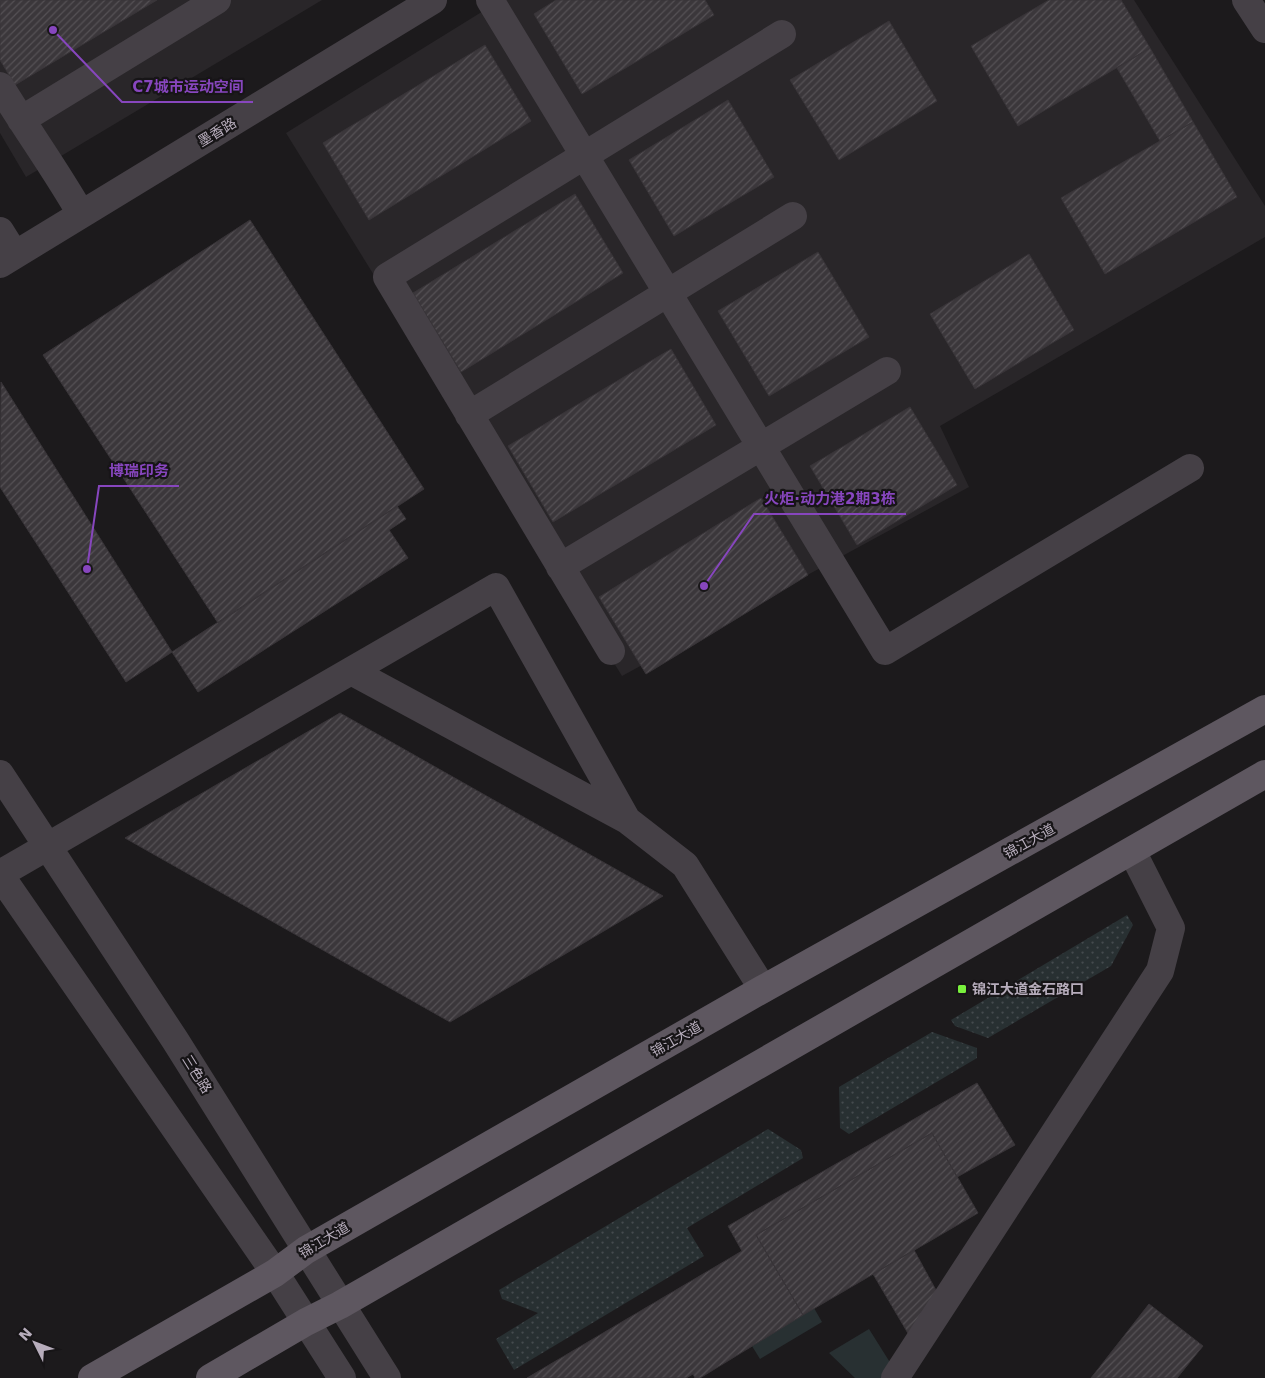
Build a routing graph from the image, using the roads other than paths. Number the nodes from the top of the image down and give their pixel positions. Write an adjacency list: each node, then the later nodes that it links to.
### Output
1 (218, 0): 8 (street)
2 (433, 0): 10 (street, 墨香路)
3 (490, 0): 9 (street)
4 (1246, 0): 5 (street)
5 (1265, 29)
6 (782, 34): 9 (street)
7 (0, 86): 8 (street)
8 (21, 120): 10 (street)
9 (584, 154): 14 (street); 16 (street)
10 (81, 214): 13 (street, 墨香路)
11 (793, 216): 14 (street)
12 (0, 231): 13 (street)
13 (8, 260)
14 (667, 292): 16 (street); 17 (street)
15 (887, 371): 17 (street)
16 (469, 415): 19 (street)
17 (761, 446): 18 (street); 19 (street)
18 (1190, 468)
19 (560, 567): 20 (street)
20 (611, 651)
21 (351, 671): 25 (street); 25 (street); 26 (street)
22 (1265, 709): 29 (main road, 锦江大道)
23 (0, 774): 26 (street, 三色路)
24 (1265, 774): 27 (main road)
25 (627, 820): 29 (street)
26 (48, 846): 28 (street); 30 (street, 三色路)
27 (1132, 851): 32 (main road); 38 (street)
28 (0, 875): 31 (street)
29 (763, 989): 30 (main road, 锦江大道)
30 (306, 1250): 31 (main road, 锦江大道); 32 (street, 三色路)
31 (275, 1272): 33 (street); 34 (main road, 锦江大道)
32 (340, 1305): 33 (main road); 37 (street, 三色路)
33 (306, 1322): 35 (main road); 36 (street)
34 (92, 1378)
35 (210, 1378)
36 (342, 1378)
37 (387, 1378)
38 (895, 1378)

